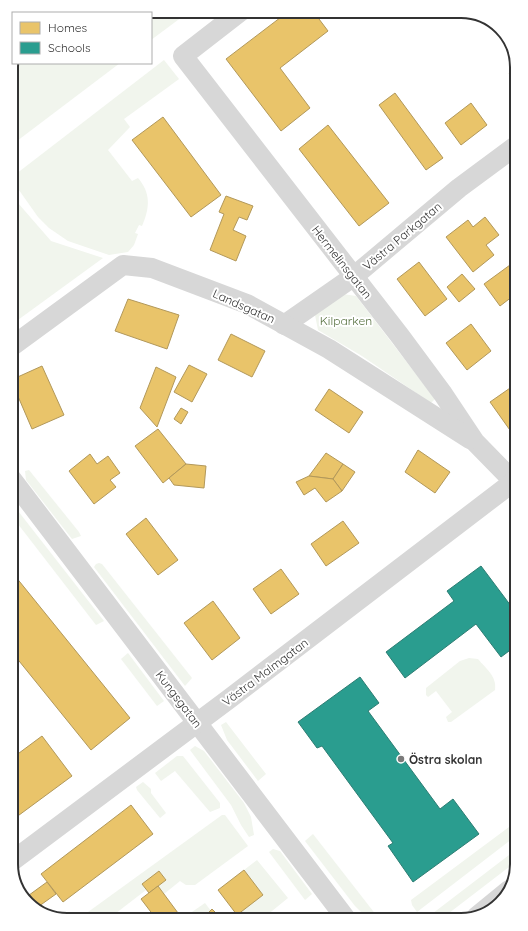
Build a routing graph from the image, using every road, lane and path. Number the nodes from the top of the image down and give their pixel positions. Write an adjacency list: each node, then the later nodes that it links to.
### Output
1 (232, 18): 3 (street, Hermelinsgatan)
2 (510, 150): 3 (street, Västra Parkgatan)
3 (353, 278): 4 (street, Västra Parkgatan); 6 (street, Hermelinsgatan)
4 (284, 324): 5 (street, Landsgatan); 6 (street, Landsgatan)
5 (18, 342)
6 (475, 442): 7 (street, Hermelinsgatan)
7 (510, 476)
8 (18, 487): 10 (street, Kungsgatan)
9 (510, 487): 10 (street, Västra Malmgatan)
10 (197, 723): 11 (street, Västra Malmgatan); 12 (street, Kungsgatan)
11 (18, 857)
12 (342, 913)

